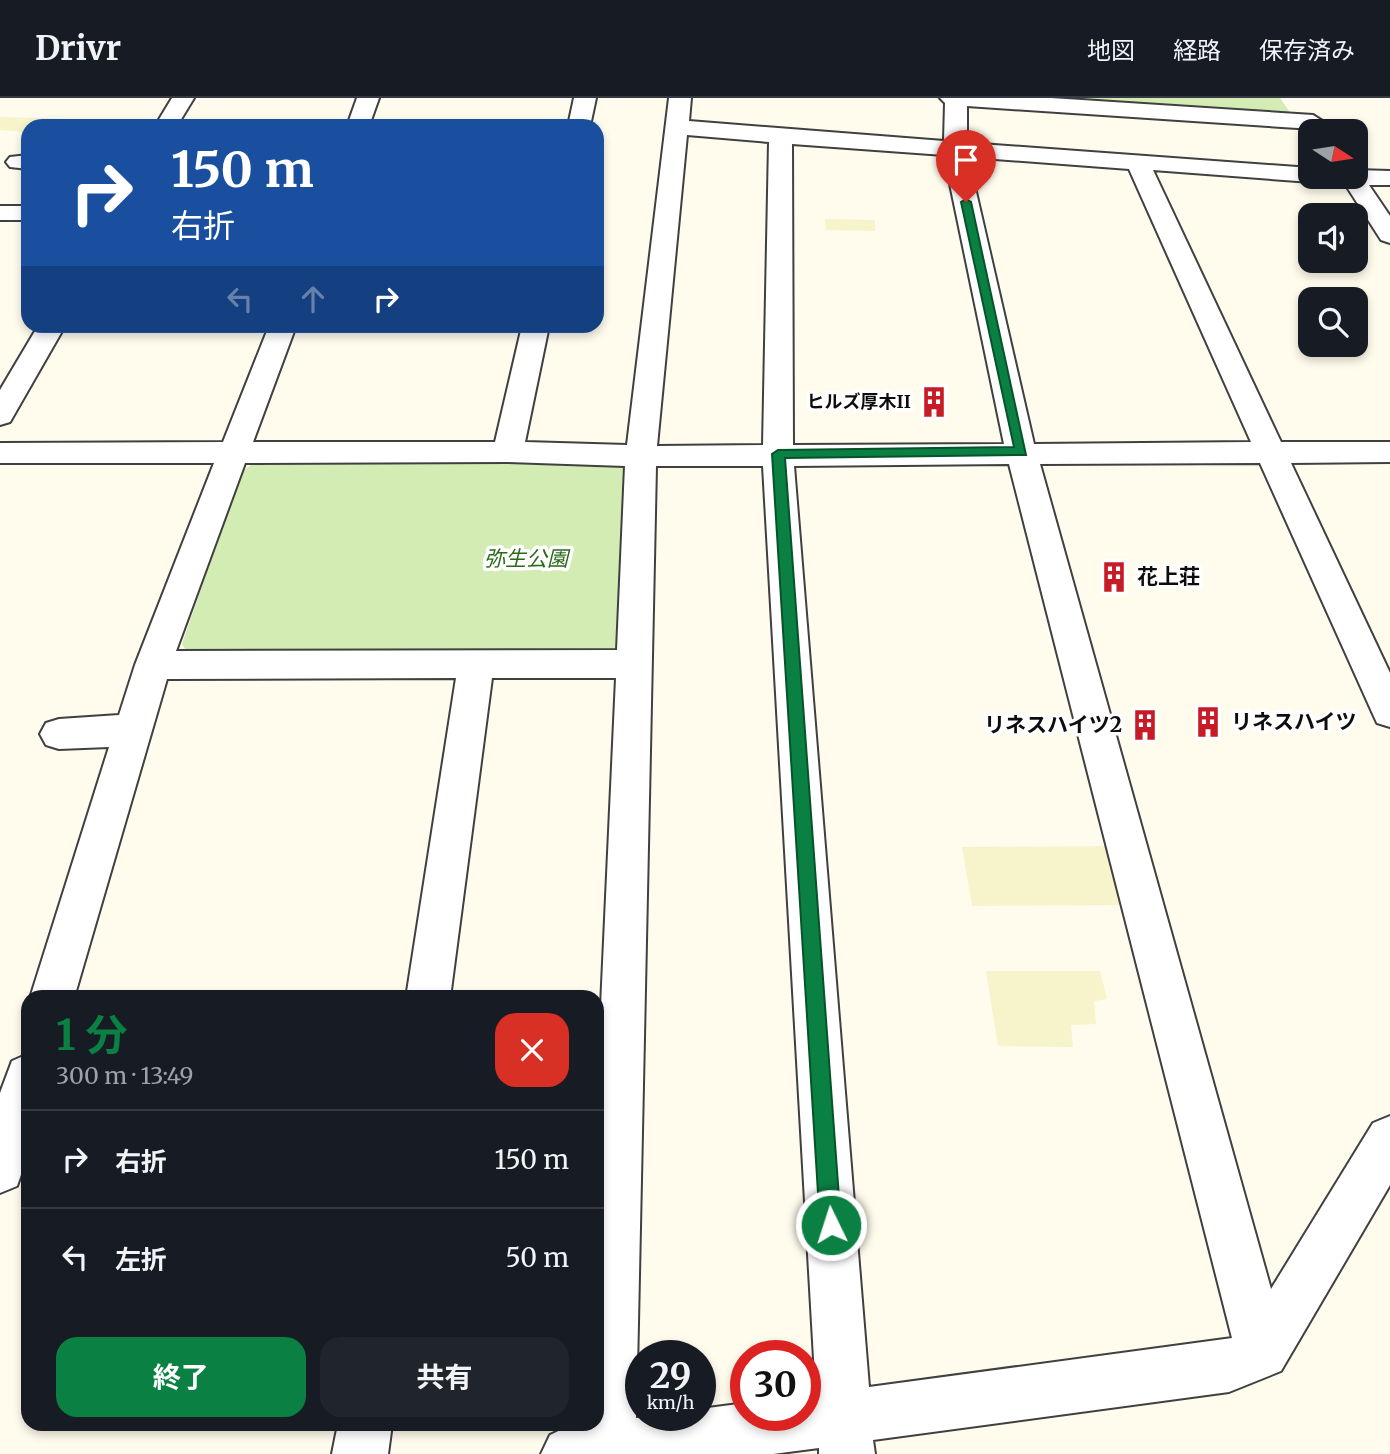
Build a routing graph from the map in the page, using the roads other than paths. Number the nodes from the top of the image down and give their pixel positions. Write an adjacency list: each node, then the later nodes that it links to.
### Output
1 (183, 98): 7 (street)
2 (368, 98): 8 (street)
3 (585, 98): 9 (street)
4 (681, 98): 12 (street)
5 (954, 98): 11 (street); 14 (street)
6 (1297, 98): 10 (street)
7 (170, 119)
8 (360, 119)
9 (580, 119)
10 (1311, 119)
11 (1298, 126)
12 (677, 127): 13 (street); 34 (street)
13 (781, 136): 14 (street); 33 (street)
14 (955, 150): 15 (street); 28 (street)
15 (1138, 163): 16 (street); 32 (street)
16 (1298, 174)
17 (1368, 177): 18 (street)
18 (1390, 178)
19 (1356, 189): 22 (street)
20 (0, 213): 21 (street)
21 (21, 213)
22 (1390, 235)
23 (47, 333): 26 (street)
24 (279, 333): 31 (street)
25 (534, 333): 27 (street)
26 (0, 415)
27 (508, 452): 31 (street); 34 (street)
28 (1021, 452): 32 (street); 33 (street); 47 (street)
29 (1390, 452): 32 (street)
30 (0, 453): 31 (street)
31 (234, 453): 36 (street)
32 (1269, 453): 38 (street)
33 (778, 454): 34 (street); 50 (street)
34 (641, 456): 35 (street)
35 (635, 664): 37 (street); 46 (street)
36 (153, 665): 37 (street); 39 (street)
37 (477, 667): 42 (street)
38 (1390, 712)
39 (134, 730): 40 (street); 41 (street)
40 (59, 734)
41 (54, 990)
42 (429, 990)
43 (21, 1100): 45 (street)
44 (1390, 1140): 47 (street)
45 (0, 1169)
46 (604, 1275)
47 (1262, 1352): 50 (street)
48 (364, 1431): 52 (street)
49 (596, 1431): 51 (street)
50 (845, 1436): 51 (street)
51 (595, 1452)
52 (360, 1454)

